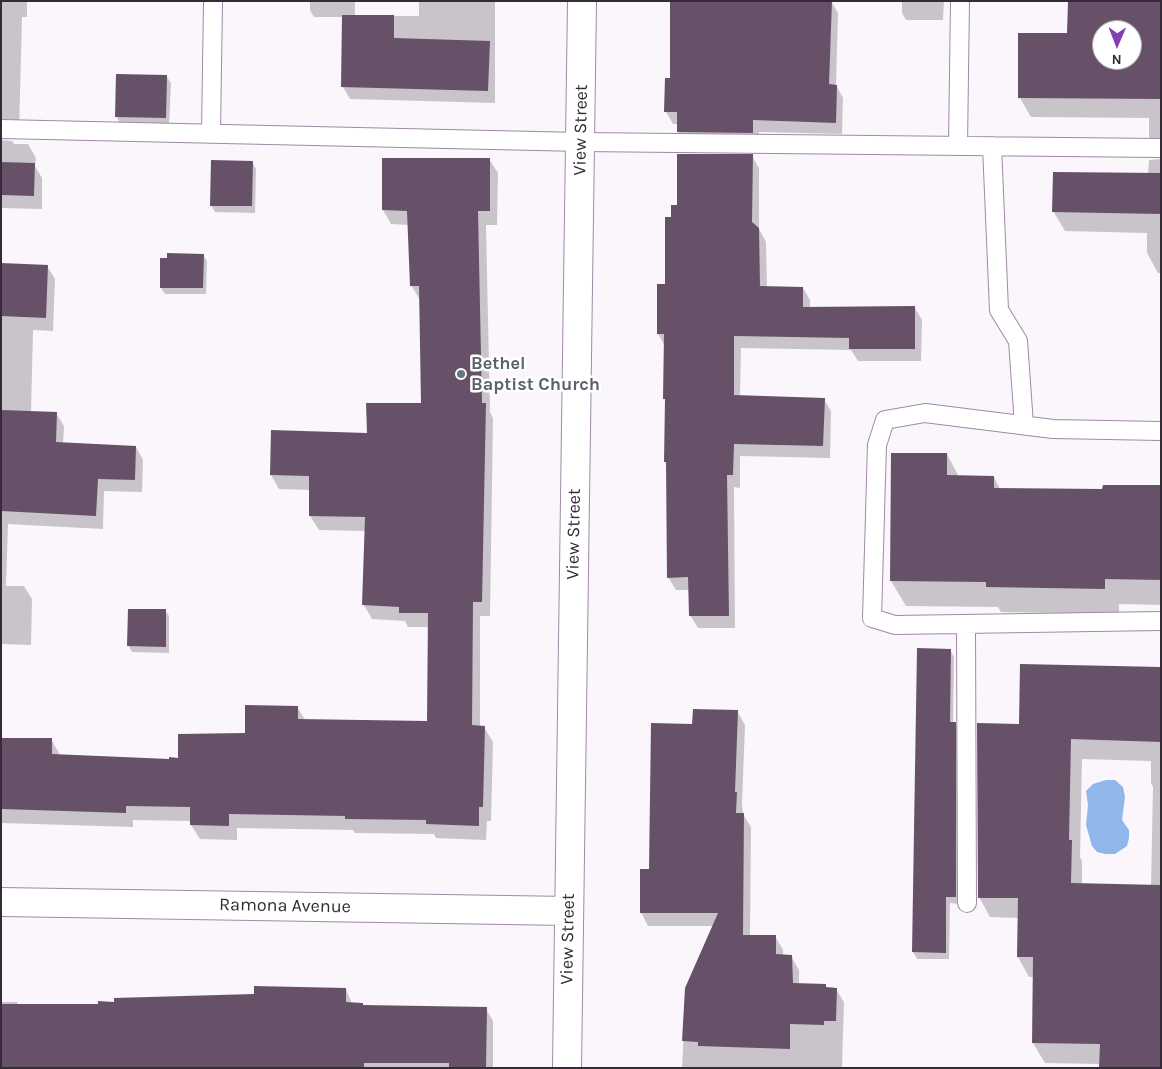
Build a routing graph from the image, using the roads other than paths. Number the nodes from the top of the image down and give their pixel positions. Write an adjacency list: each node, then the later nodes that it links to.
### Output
1 (213, 1): 5 (lane)
2 (582, 1): 6 (street, View Street)
3 (960, 1): 7 (lane)
4 (1, 129): 5 (lane)
5 (212, 134): 6 (lane)
6 (581, 142): 7 (lane); 16 (street, View Street)
7 (958, 146): 8 (lane)
8 (992, 146): 9 (lane); 10 (lane)
9 (1161, 148)
10 (1024, 425): 11 (lane); 13 (lane)
11 (1161, 431)
12 (1161, 621): 13 (lane)
13 (966, 624): 15 (lane)
14 (1, 902): 16 (street, Ramona Avenue)
15 (967, 903)
16 (569, 911): 17 (street, View Street)
17 (567, 1068)

